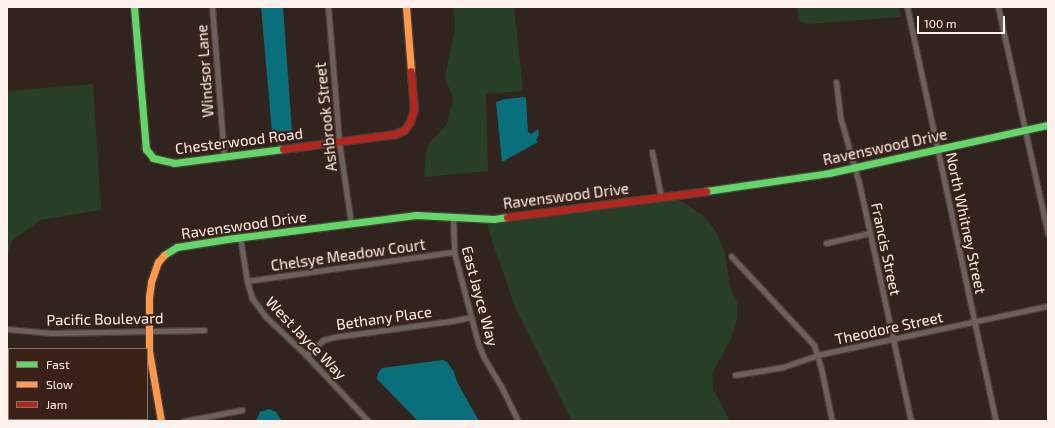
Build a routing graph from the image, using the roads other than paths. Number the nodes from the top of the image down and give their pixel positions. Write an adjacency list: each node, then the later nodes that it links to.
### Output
1 (134, 7): 13 (street, Chesterwood Road)
2 (212, 7): 13 (street, Windsor Lane)
3 (328, 7): 10 (street, Ashbrook Street)
4 (406, 7): 10 (street, Chesterwood Road)
5 (906, 7): 11 (street, North Whitney Street)
6 (998, 7): 9 (street)
7 (836, 82): 14 (street, Francis Street)
8 (1048, 125): 9 (street, Ravenswood Drive)
9 (1026, 130): 11 (street, Ravenswood Drive); 19 (street)
10 (339, 142): 13 (street, Chesterwood Road); 17 (street, Ashbrook Street)
11 (937, 149): 14 (street, Ravenswood Drive); 27 (street, North Whitney Street)
12 (652, 152): 15 (street)
13 (224, 157)
14 (856, 167): 15 (street, Ravenswood Drive); 18 (street, Francis Street)
15 (661, 197): 16 (street, Ravenswood Drive)
16 (453, 217): 17 (street, Ravenswood Drive); 22 (street, East Jayce Way)
17 (351, 224): 20 (street, Ravenswood Drive)
18 (870, 233): 21 (street); 31 (street, Francis Street)
19 (1048, 235)
20 (240, 237): 24 (street, West Jayce Way); 30 (street, Ravenswood Drive)
21 (826, 243)
22 (454, 252): 24 (street, Chelsye Meadow Court); 26 (street, East Jayce Way)
23 (731, 256): 33 (street)
24 (247, 281): 32 (street, West Jayce Way)
25 (1048, 306): 27 (street, Theodore Street)
26 (471, 317): 32 (street, Bethany Place); 39 (street, East Jayce Way)
27 (975, 322): 31 (street, Theodore Street); 42 (street, North Whitney Street)
28 (7, 329): 30 (street, Pacific Boulevard)
29 (204, 330): 30 (street, Pacific Boulevard)
30 (148, 331): 36 (street, Ravenswood Drive)
31 (893, 339): 33 (street, Theodore Street); 41 (street, Francis Street)
32 (306, 355): 38 (street, West Jayce Way)
33 (817, 355): 34 (street, Theodore Street); 40 (street)
34 (735, 375)
35 (242, 410): 37 (street)
36 (162, 421)
37 (184, 421)
38 (368, 421)
39 (518, 421)
40 (832, 421)
41 (911, 421)
42 (996, 421)

